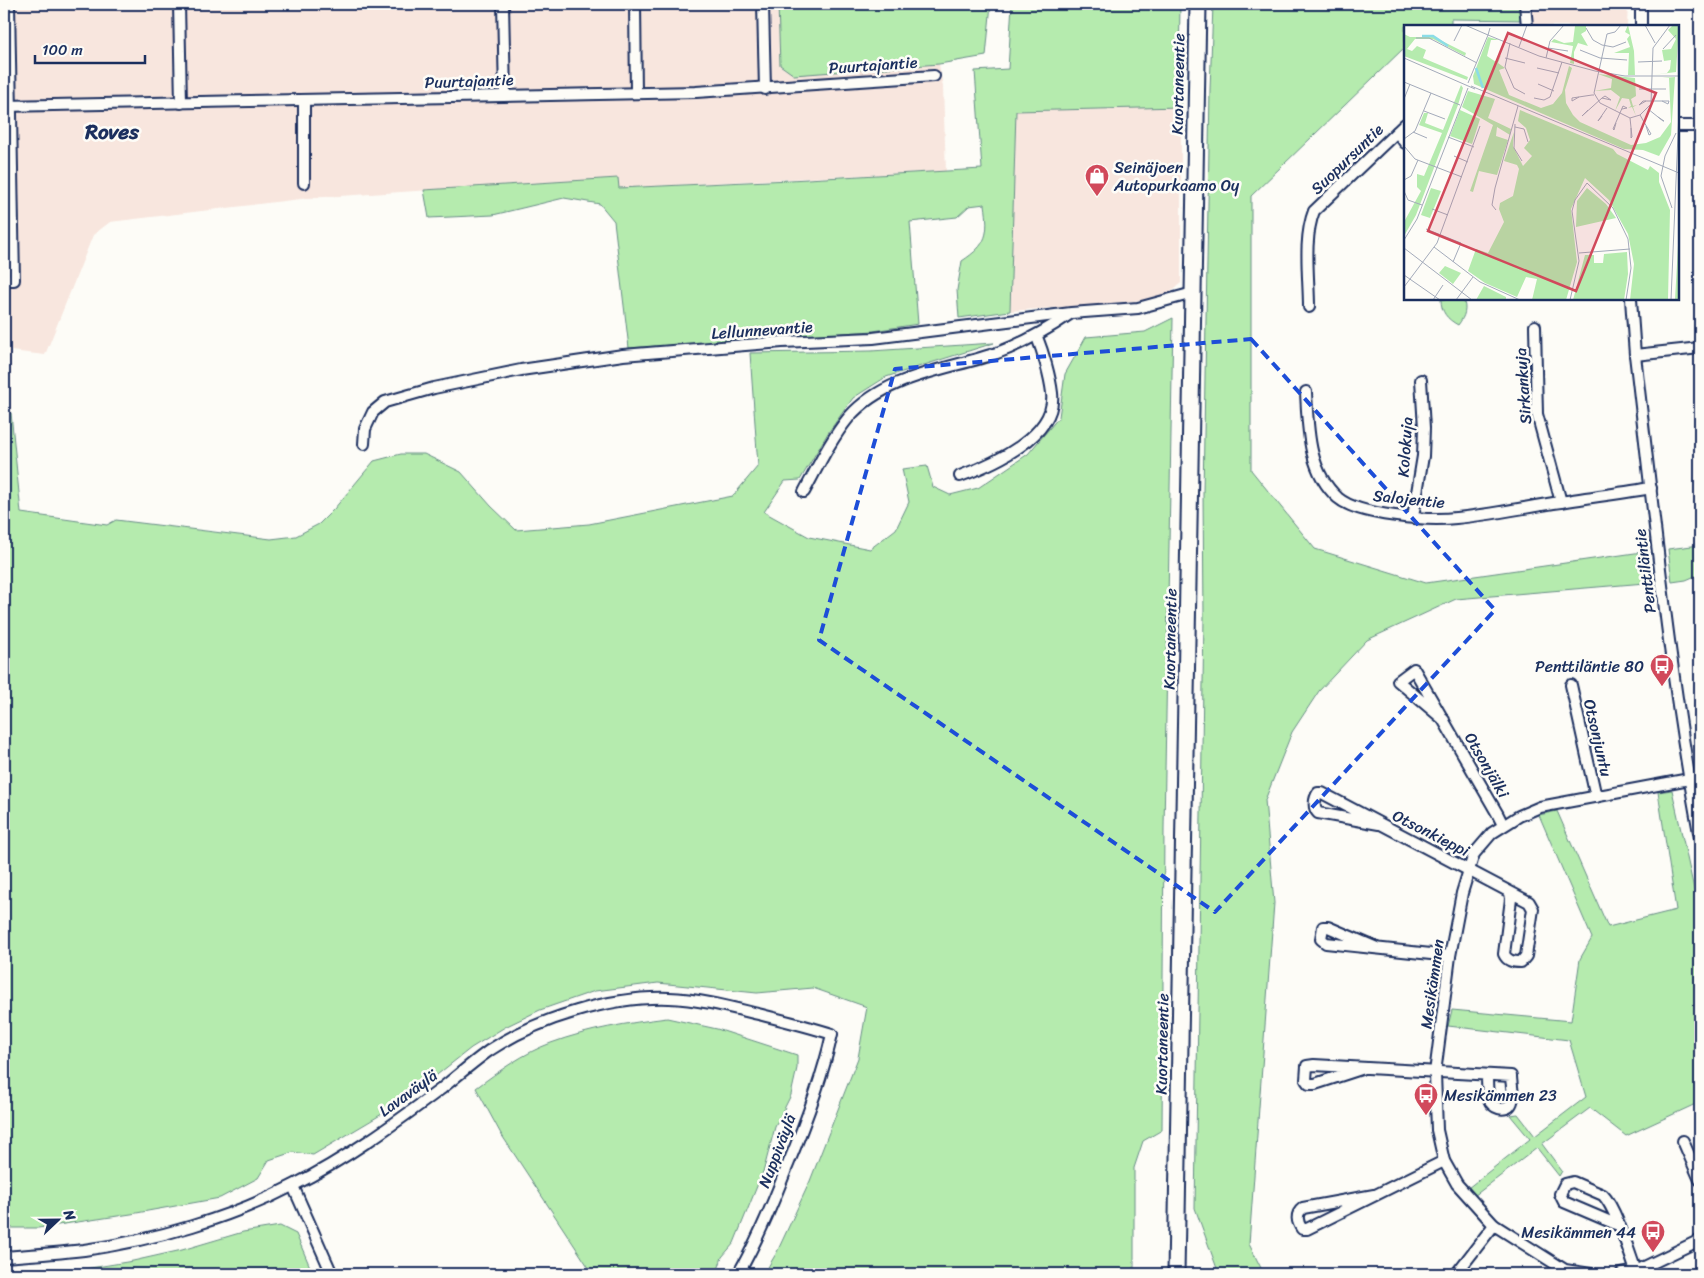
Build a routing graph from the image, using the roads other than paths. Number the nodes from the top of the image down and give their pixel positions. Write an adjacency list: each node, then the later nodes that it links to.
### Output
1 (9, 4): 17 (street)
2 (179, 4): 16 (street)
3 (503, 4): 14 (street)
4 (634, 4): 13 (street)
5 (763, 4): 12 (street)
6 (1198, 4): 25 (highway, Kuortaneentie)
7 (1525, 4): 9 (street)
8 (1641, 4): 10 (street)
9 (1527, 25)
10 (1641, 25)
11 (934, 76): 12 (street, Puurtajantie)
12 (765, 89): 13 (street, Puurtajantie)
13 (636, 93): 14 (street, Puurtajantie)
14 (505, 95): 15 (street, Puurtajantie)
15 (304, 100): 16 (street, Puurtajantie); 23 (street)
16 (181, 103): 17 (street, Puurtajantie)
17 (8, 106): 24 (street)
18 (1404, 125): 21 (street, Suopursuntie)
19 (1679, 126): 20 (street)
20 (1700, 126)
21 (1396, 132): 22 (street); 27 (street, Suopursuntie)
22 (1404, 142)
23 (304, 183)
24 (4, 280)
25 (1192, 293): 28 (street, Lellunnevantie); 70 (highway, Kuortaneentie)
26 (1631, 300): 32 (street, Penttiläntie)
27 (1309, 307)
28 (1071, 313): 30 (street); 35 (street, Lellunnevantie)
29 (1535, 326): 39 (street, Sirkankuja)
30 (1037, 337): 36 (street); 38 (street)
31 (1700, 348): 32 (street)
32 (1635, 355): 37 (street, Penttiläntie)
33 (1421, 380): 40 (street, Kolokuja)
34 (1306, 392): 40 (street, Salojentie)
35 (364, 444)
36 (960, 476)
37 (1651, 488): 39 (street, Salojentie); 44 (street, Penttiläntie)
38 (804, 492)
39 (1561, 502): 40 (street, Salojentie)
40 (1413, 517)
41 (1571, 686): 45 (street, Otsonjuntu)
42 (1444, 720): 42 (street, Otsonjälki); 47 (street, Otsonjälki)
43 (1700, 777): 44 (street, Mesikämmen)
44 (1689, 779): 45 (street, Mesikämmen); 48 (street, Penttiläntie)
45 (1596, 797): 47 (street, Mesikämmen)
46 (1380, 824): 46 (street, Otsonkieppi); 49 (street, Otsonkieppi)
47 (1503, 825): 49 (street, Mesikämmen)
48 (1700, 838)
49 (1469, 870): 50 (street, Otsonkieppi); 52 (street, Mesikämmen)
50 (1510, 892): 50 (street, Otsonkieppi)
51 (1378, 948): 51 (street); 52 (street)
52 (1450, 956): 55 (street, Mesikämmen)
53 (832, 1034): 60 (street, Lavaväylä); 69 (street, Nuppiväylä)
54 (1361, 1069): 54 (street); 55 (street)
55 (1436, 1073): 56 (street); 58 (street, Mesikämmen)
56 (1487, 1075)
57 (1683, 1141): 59 (street)
58 (1444, 1161): 61 (street); 62 (street, Mesikämmen)
59 (1700, 1180)
60 (293, 1186): 65 (street, Lavaväylä); 68 (street)
61 (1374, 1195): 61 (street)
62 (1494, 1225): 66 (street, Mesikämmen); 71 (street)
63 (1618, 1225): 63 (street); 67 (street)
64 (1700, 1240): 67 (street)
65 (4, 1257)
66 (1564, 1272): 72 (street, Mesikämmen)
67 (1636, 1273): 73 (street)
68 (332, 1274)
69 (738, 1274)
70 (1176, 1274)
71 (1456, 1274)
72 (1592, 1274)
73 (1621, 1274)

